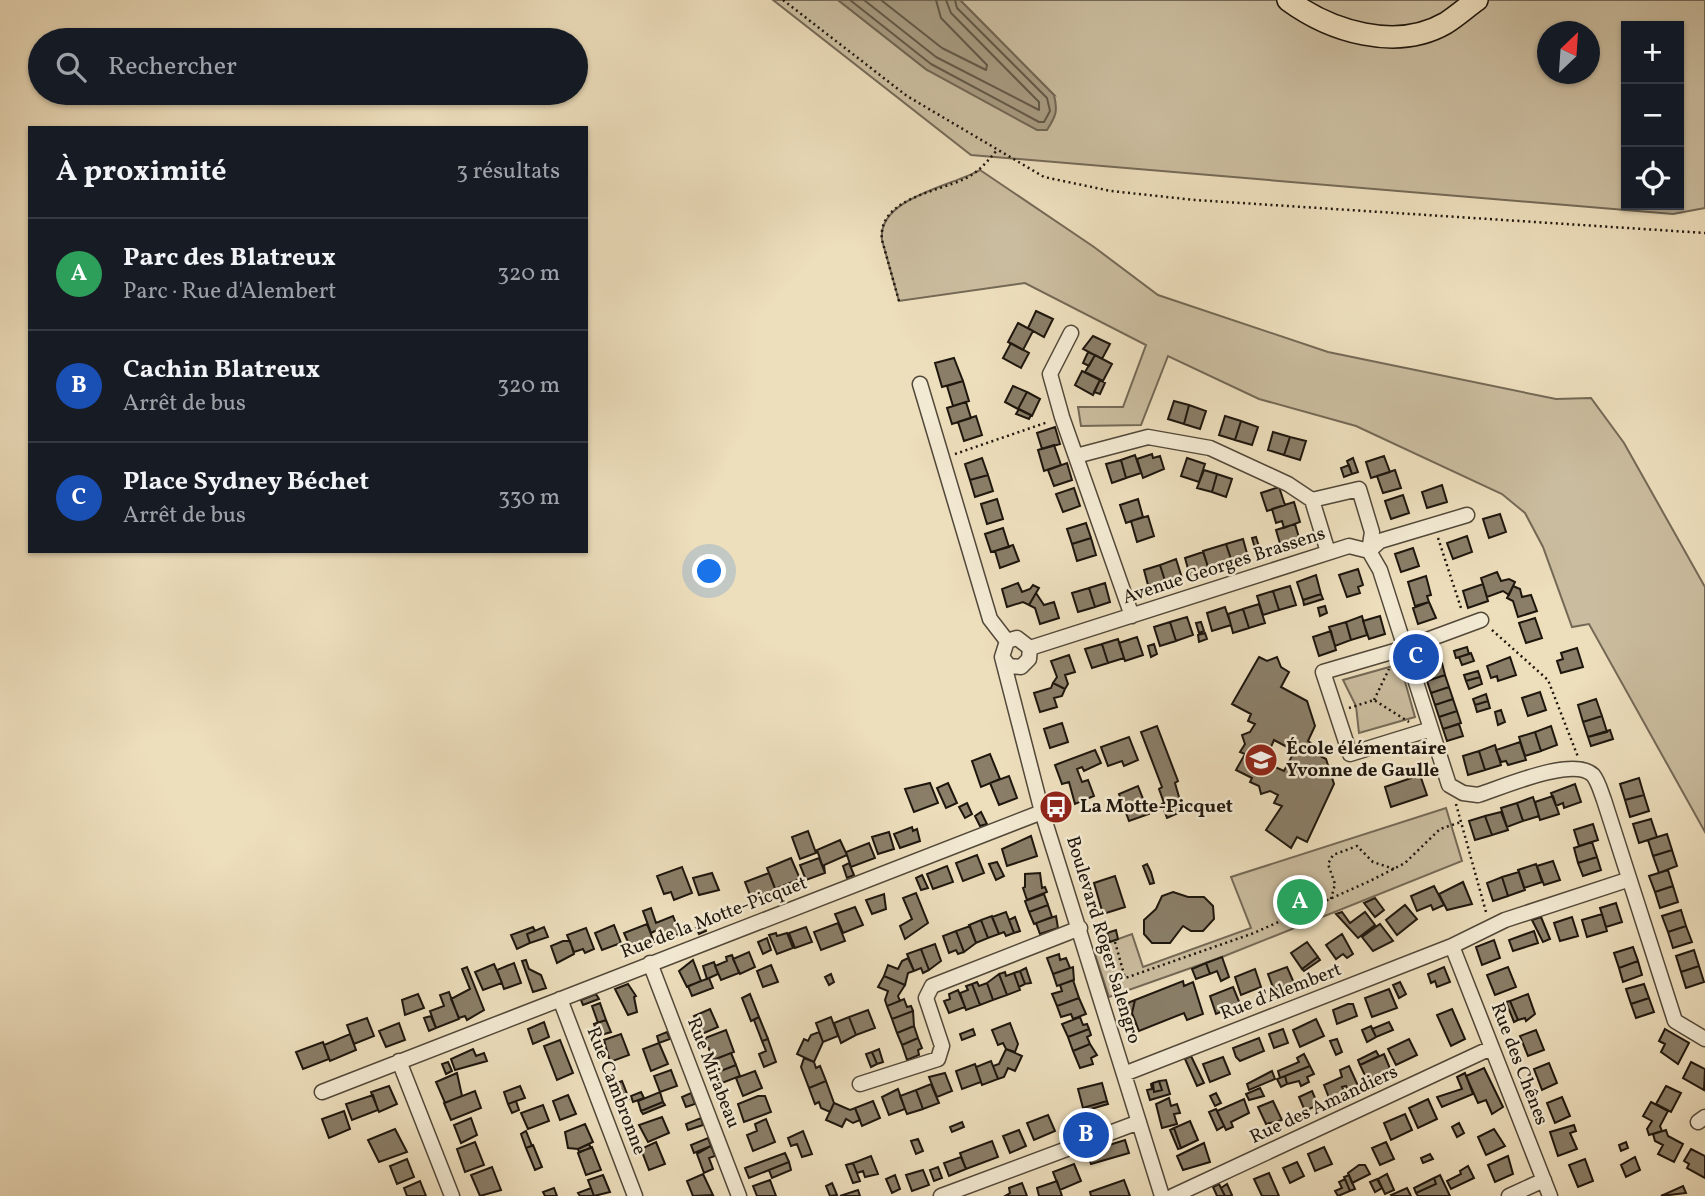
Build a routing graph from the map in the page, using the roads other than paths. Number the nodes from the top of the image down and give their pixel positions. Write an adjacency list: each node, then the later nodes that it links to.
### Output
1 (1288, 0): 2 (highway)
2 (1476, 0)
3 (1071, 333): 5 (street)
4 (920, 384): 12 (street)
5 (1076, 456): 6 (street); 10 (street)
6 (1312, 500): 8 (street); 9 (street)
7 (1467, 515): 8 (street)
8 (1369, 551): 9 (street, Avenue Georges Brassens); 14 (street)
9 (1328, 552): 10 (street, Avenue Georges Brassens)
10 (1132, 616): 13 (street, Avenue Georges Brassens)
11 (1481, 620): 14 (street)
12 (1007, 641): 13 (street); 15 (street)
13 (1030, 648): 16 (street)
14 (1401, 649): 18 (street); 18 (street)
15 (1002, 657): 16 (street); 17 (street, Boulevard Roger Salengro)
16 (1026, 664): 17 (street)
17 (1011, 695): 19 (street, Boulevard Roger Salengro)
18 (1427, 730): 20 (street)
19 (1042, 812): 21 (street, Boulevard Roger Salengro); 23 (street, Rue de la Motte-Picquet)
20 (1627, 880): 22 (street, Rue d'Alembert); 25 (street)
21 (1080, 928): 28 (street, Boulevard Roger Salengro); 29 (street)
22 (1452, 946): 26 (street, Rue des Chênes); 28 (street, Rue d'Alembert)
23 (650, 963): 24 (street, Rue de la Motte-Picquet); 36 (street, Rue Mirabeau)
24 (560, 999): 27 (street, Rue de la Motte-Picquet); 35 (street, Rue Cambronne)
25 (1705, 1039)
26 (1491, 1048): 32 (street, Rue des Chênes); 39 (street, Rue des Amandiers)
27 (399, 1061): 30 (street, Rue de la Motte-Picquet); 34 (street)
28 (1124, 1074): 31 (street, Boulevard Roger Salengro)
29 (860, 1084)
30 (321, 1092)
31 (1139, 1122): 33 (street); 38 (street, Boulevard Roger Salengro)
32 (1544, 1180): 40 (street); 41 (street, Rue des Chênes)
33 (967, 1192): 37 (street)
34 (452, 1196)
35 (635, 1196)
36 (739, 1196)
37 (941, 1196)
38 (1162, 1196)
39 (1172, 1196)
40 (1509, 1196)
41 (1550, 1196)

